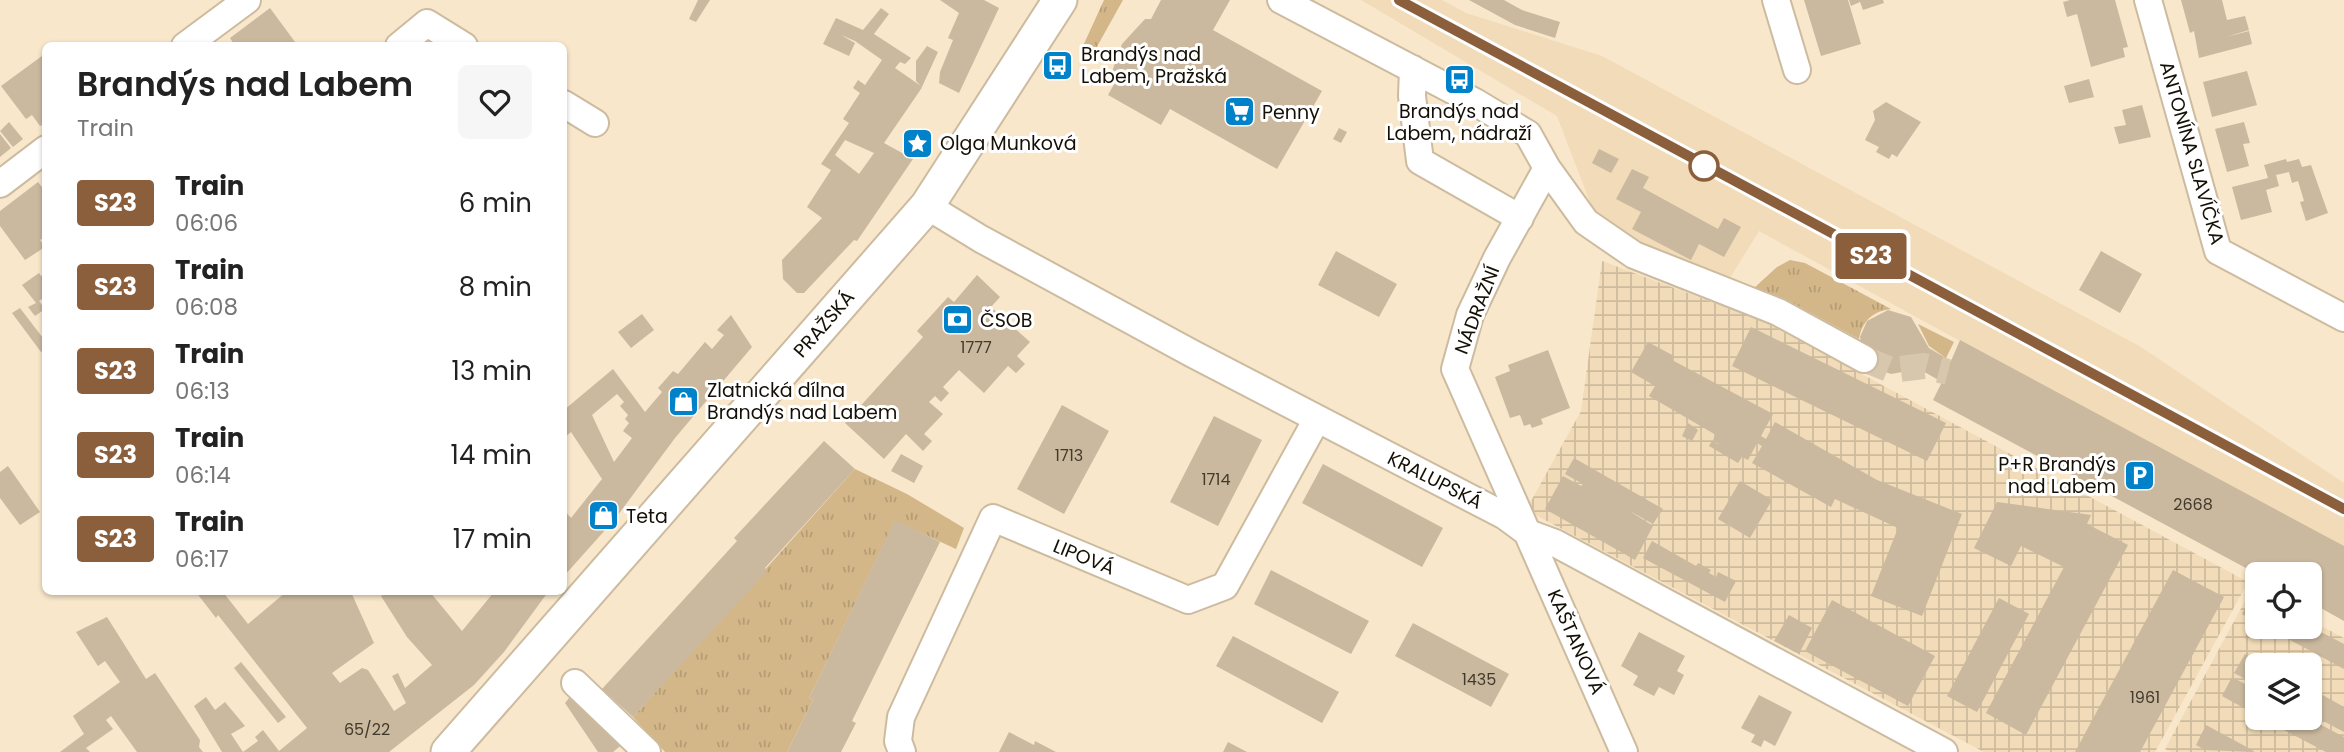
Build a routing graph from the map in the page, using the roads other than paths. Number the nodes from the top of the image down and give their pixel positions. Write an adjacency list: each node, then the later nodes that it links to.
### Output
1 (247, 0): 6 (street)
2 (1060, 0): 16 (main road, PRAŽSKÁ)
3 (1281, 0): 9 (street)
4 (1776, 0): 10 (street)
5 (2148, 0): 18 (street, ANTONÍNA SLAVÍČKA)
6 (191, 42)
7 (404, 42): 8 (street)
8 (458, 42)
9 (1413, 69): 14 (street); 17 (street)
10 (1797, 70)
11 (567, 106): 12 (street)
12 (595, 123)
13 (42, 152): 15 (street)
14 (1547, 168): 17 (street, NÁDRAŽNÍ); 19 (street)
15 (0, 184)
16 (927, 206): 20 (street, KRALUPSKÁ); 24 (main road, PRAŽSKÁ)
17 (1520, 218): 21 (street, NÁDRAŽNÍ)
18 (2344, 318)
19 (1864, 359)
20 (1317, 419): 21 (street, KRALUPSKÁ); 23 (street, LIPOVÁ)
21 (1528, 533): 26 (street, KAŠTANOVÁ); 27 (street, KRALUPSKÁ)
22 (575, 683): 25 (street)
23 (900, 747)
24 (448, 752)
25 (647, 752)
26 (1624, 752)
27 (1944, 752)

